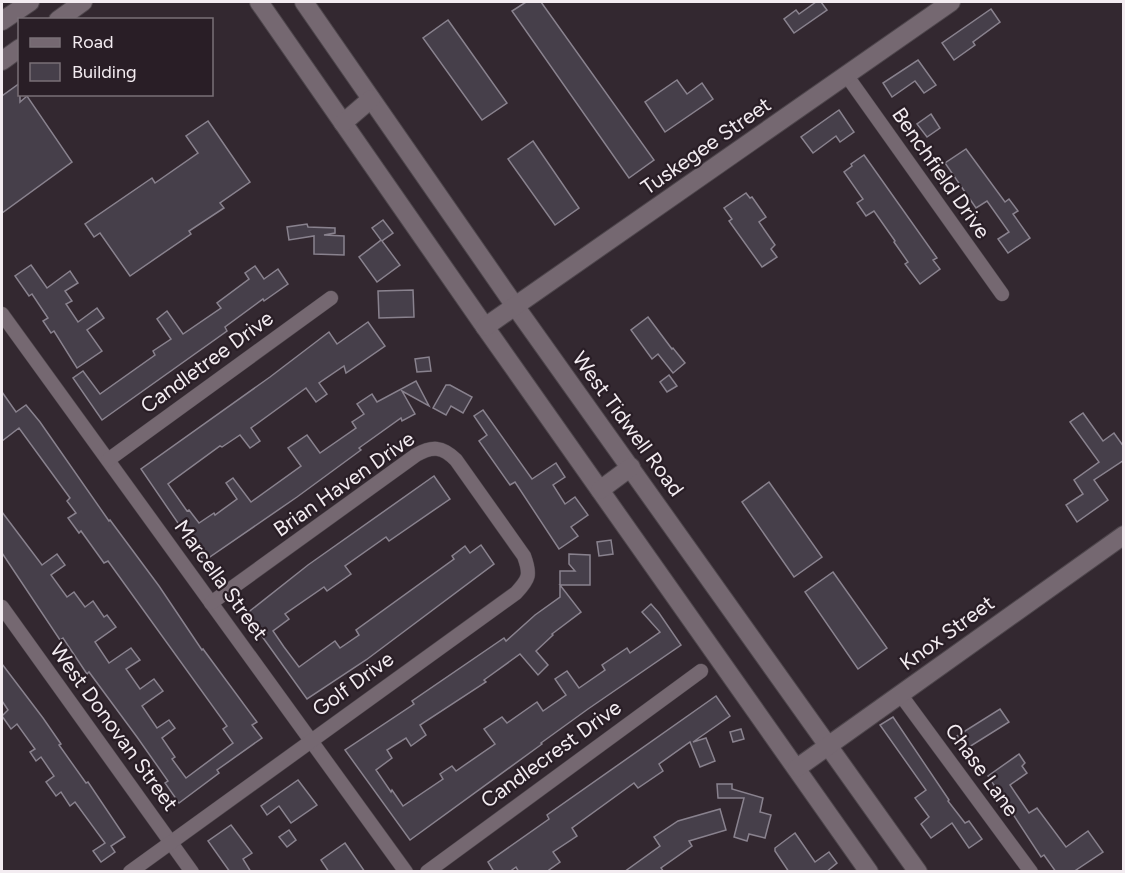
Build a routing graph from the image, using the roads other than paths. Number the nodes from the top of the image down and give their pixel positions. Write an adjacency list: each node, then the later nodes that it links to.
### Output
1 (30, 2): 7 (main road)
2 (83, 2): 6 (main road)
3 (259, 2): 10 (main road)
4 (304, 2): 9 (main road, West Tidwell Road)
5 (951, 2): 8 (main road, Tuskegee Street)
6 (61, 18)
7 (2, 21)
8 (847, 76): 11 (street, Benchfield Drive); 13 (main road, Tuskegee Street)
9 (371, 99): 10 (main road); 13 (main road, West Tidwell Road)
10 (342, 123): 15 (main road)
11 (1002, 294)
12 (331, 298): 16 (street, Candletree Drive)
13 (515, 306): 15 (main road, Tuskegee Street); 17 (main road, West Tidwell Road)
14 (3, 320): 16 (street, Marcella Street)
15 (485, 327): 18 (main road)
16 (108, 460): 21 (street, Marcella Street)
17 (631, 467): 18 (main road); 26 (main road, West Tidwell Road)
18 (600, 490): 27 (main road)
19 (488, 505): 21 (street, Brian Haven Drive); 25 (street, Golf Drive)
20 (1124, 535): 24 (main road, Knox Street)
21 (211, 603): 25 (street, Marcella Street)
22 (2, 607): 28 (street, West Donovan Street)
23 (700, 671): 32 (street, Candlecrest Drive)
24 (900, 694): 26 (main road, Knox Street); 35 (street, Chase Lane)
25 (310, 741): 28 (street, Golf Drive); 31 (street, Marcella Street)
26 (828, 745): 27 (main road, Knox Street); 34 (main road, West Tidwell Road)
27 (797, 768): 33 (main road)
28 (170, 842): 29 (street, Golf Drive); 30 (street, West Donovan Street)
29 (130, 872)
30 (192, 872)
31 (406, 872)
32 (427, 872)
33 (869, 872)
34 (918, 872)
35 (1030, 872)

